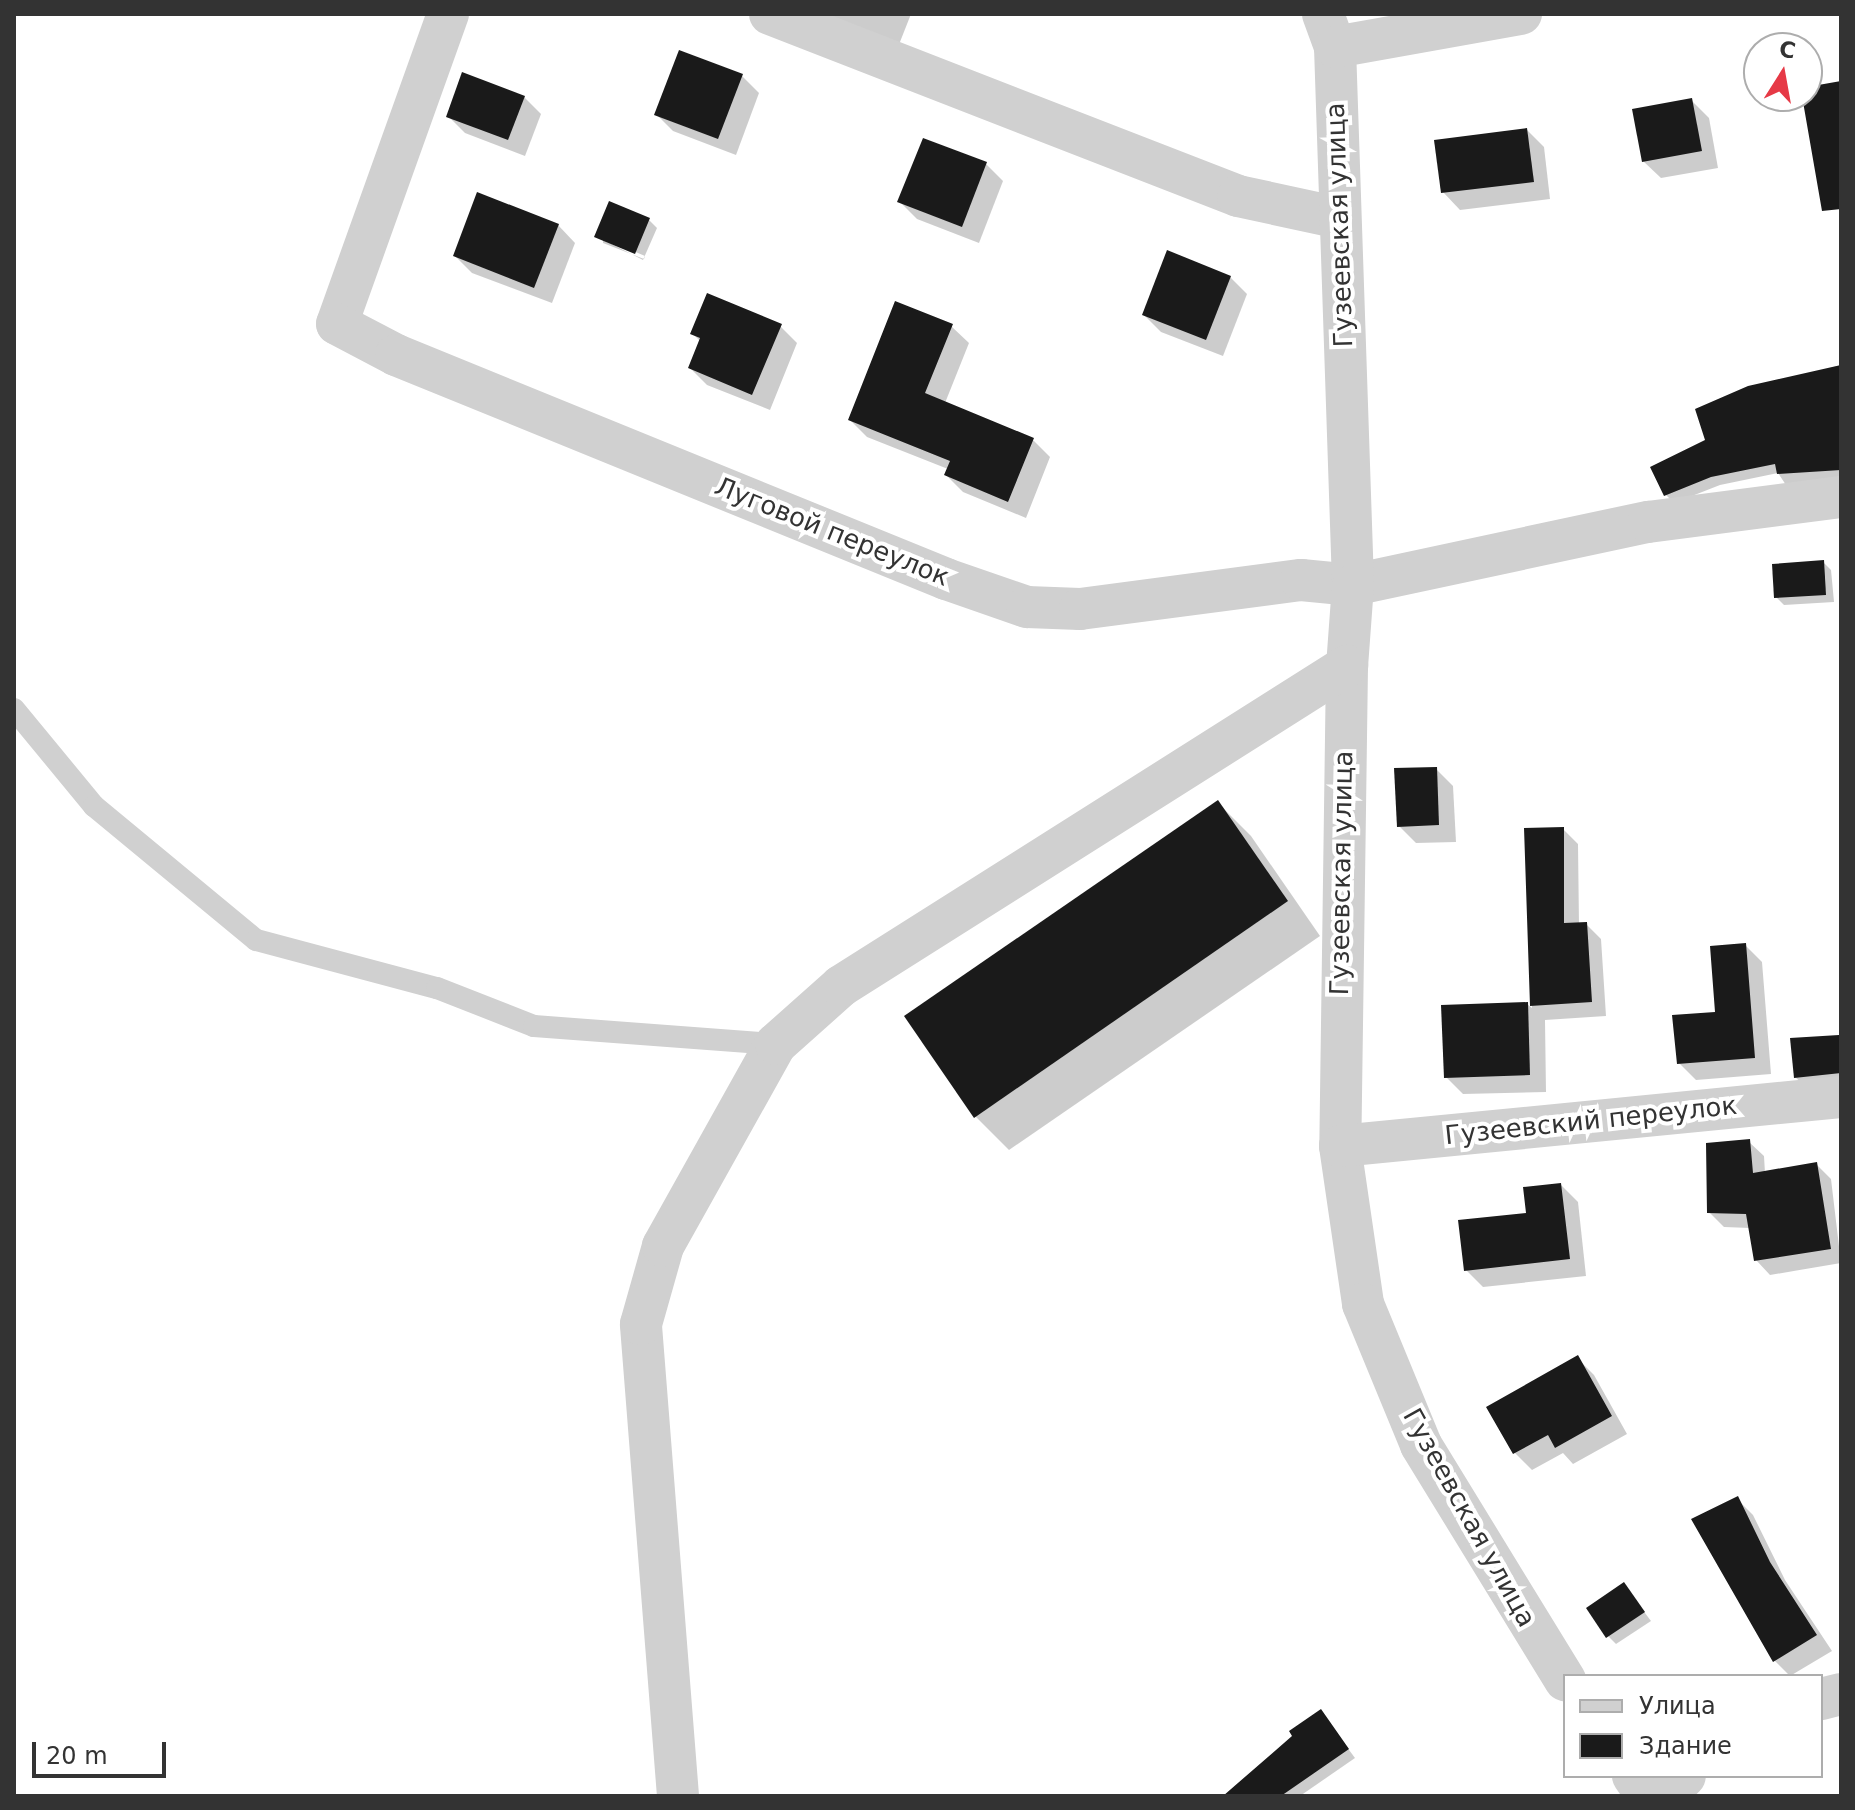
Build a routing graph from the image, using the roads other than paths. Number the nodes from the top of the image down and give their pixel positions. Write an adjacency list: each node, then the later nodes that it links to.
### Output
1 (448, 14): 7 (street, Луговой переулок)
2 (770, 14): 5 (street)
3 (1521, 14): 4 (street)
4 (1329, 31): 5 (street, Гузеевская улица)
5 (1340, 218): 7 (street, Гузеевская улица)
6 (1841, 497): 7 (street, Луговой переулок)
7 (1353, 585): 8 (street, Гузеевская улица)
8 (1347, 666): 10 (street); 12 (street, Гузеевская улица)
9 (14, 709): 10 (lane)
10 (776, 1044): 16 (street)
11 (1841, 1097): 12 (street, Гузеевский переулок)
12 (1340, 1146): 13 (street, Гузеевская улица)
13 (1563, 1677)
14 (1634, 1778): 17 (street)
15 (1683, 1778): 18 (street)
16 (678, 1796)
17 (1647, 1796)
18 (1665, 1796)

